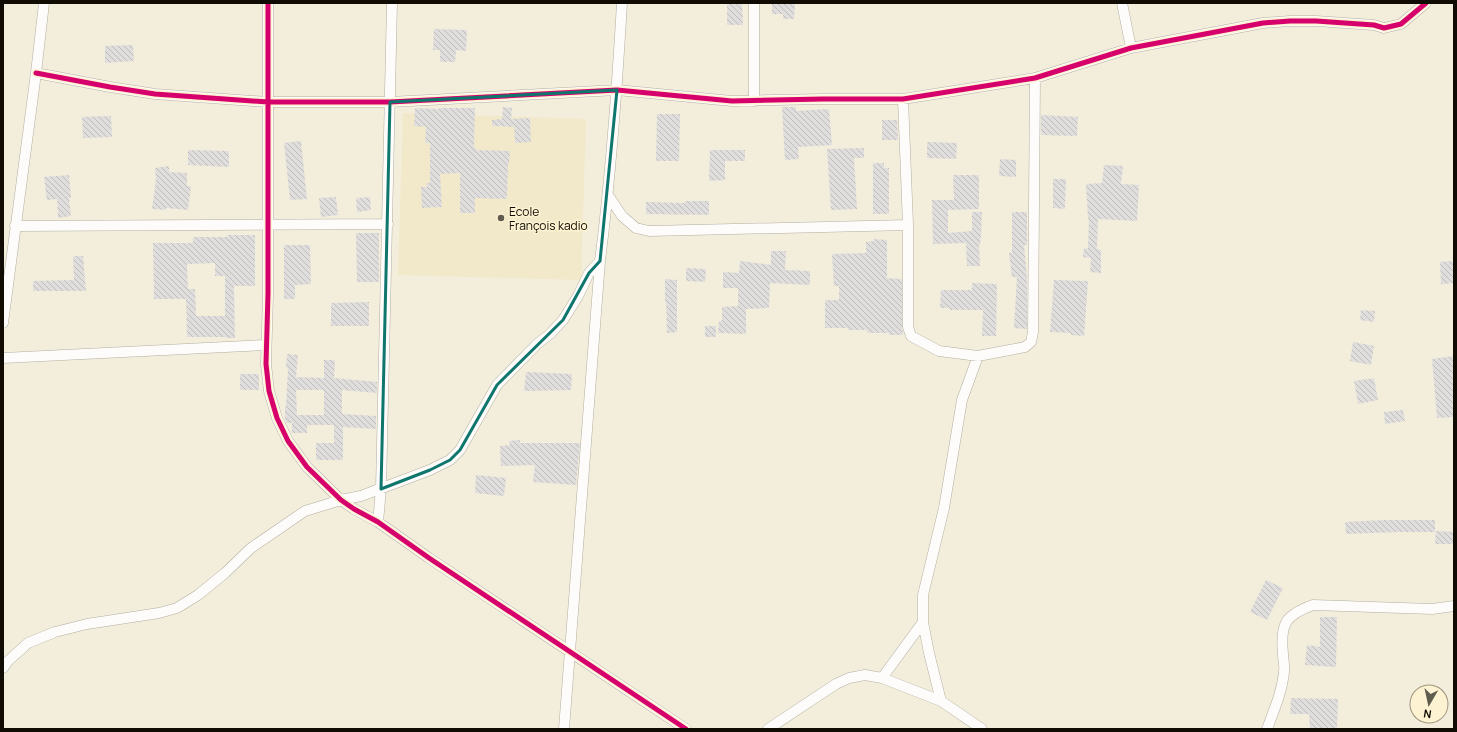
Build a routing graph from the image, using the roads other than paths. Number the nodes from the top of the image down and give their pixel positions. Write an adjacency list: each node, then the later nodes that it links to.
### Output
1 (44, 3): 9 (street)
2 (268, 3): 14 (street)
3 (392, 3): 15 (street)
4 (622, 3): 11 (street)
5 (754, 3): 13 (street)
6 (1122, 3): 8 (street)
7 (1426, 3): 8 (street)
8 (1131, 48): 10 (street)
9 (36, 73): 14 (street); 19 (street)
10 (1035, 78): 12 (street); 24 (street)
11 (617, 90): 13 (street); 15 (street); 16 (street)
12 (903, 99): 13 (street); 18 (street)
13 (754, 101)
14 (268, 102): 15 (street); 20 (street)
15 (390, 102): 17 (street)
16 (608, 194): 18 (street); 21 (street)
17 (388, 224): 20 (street); 26 (street)
18 (908, 225): 24 (street)
19 (16, 226): 20 (street); 22 (street)
20 (268, 226): 23 (street)
21 (600, 261): 26 (street); 31 (street)
22 (3, 323)
23 (266, 345): 25 (street); 27 (street)
24 (978, 356): 30 (street)
25 (3, 358)
26 (381, 489): 27 (street); 28 (street)
27 (341, 500): 28 (street); 32 (street)
28 (378, 522): 31 (street)
29 (1454, 606): 39 (street)
30 (923, 622): 33 (street); 34 (street)
31 (571, 652): 35 (street); 36 (street)
32 (3, 668)
33 (882, 678): 34 (street); 37 (street)
34 (941, 701): 38 (street)
35 (564, 729)
36 (686, 729)
37 (768, 729)
38 (982, 729)
39 (1267, 729)

